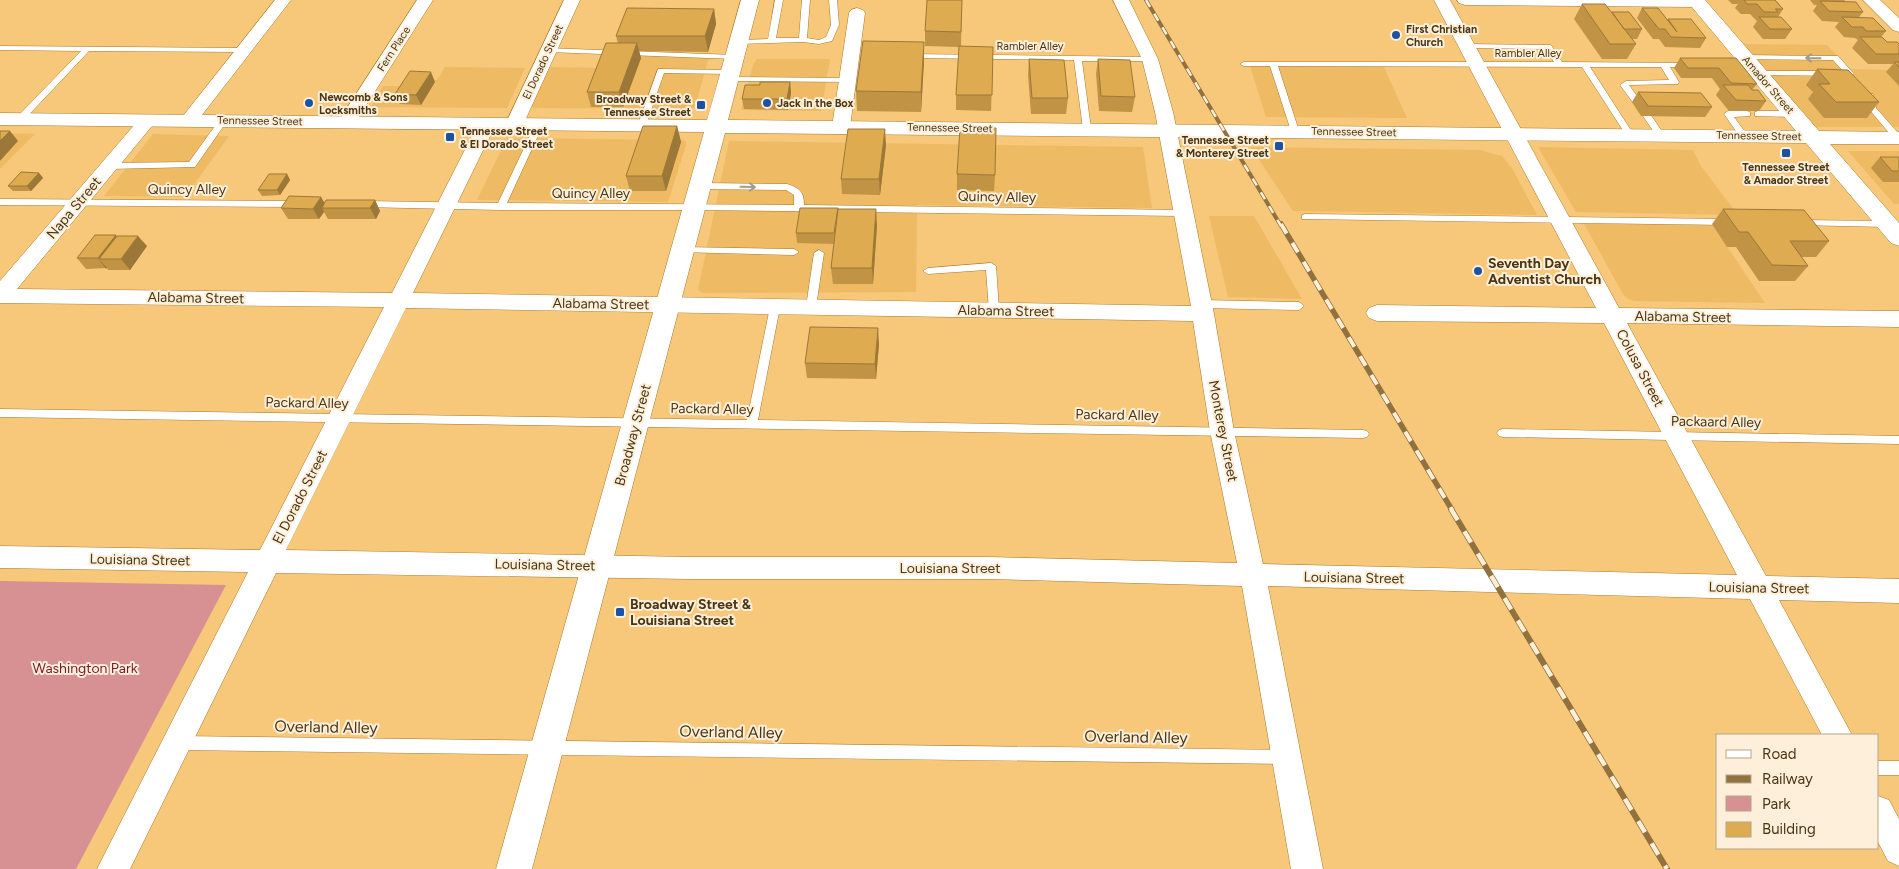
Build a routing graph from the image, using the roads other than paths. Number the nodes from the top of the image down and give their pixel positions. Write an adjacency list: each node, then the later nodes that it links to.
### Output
1 (283, 0): 20 (street)
2 (425, 0): 45 (street, Fern Place)
3 (572, 0): 21 (street, El Dorado Street)
4 (742, 0): 5 (street)
5 (750, 0): 26 (main road, Broadway Street)
6 (779, 0): 17 (lane)
7 (806, 0): 16 (lane)
8 (833, 0): 16 (lane)
9 (1121, 0): 25 (street, Monterey Street)
10 (1442, 0): 22 (street, Colusa Street)
11 (1465, 0): 13 (street)
12 (1871, 0): 15 (street)
13 (1696, 1): 33 (main road, Amador Street)
14 (857, 13): 34 (street)
15 (1899, 27)
16 (803, 40): 17 (lane)
17 (772, 41): 26 (lane)
18 (0, 48): 19 (lane)
19 (88, 48): 20 (lane); 41 (lane)
20 (243, 50): 43 (street)
21 (548, 50): 26 (lane); 47 (street, El Dorado Street)
22 (1472, 55): 28 (lane, Rambler Alley); 29 (lane, Rambler Alley); 29 (lane); 55 (street, Colusa Street)
23 (900, 56): 24 (lane, Rambler Alley)
24 (1078, 57): 25 (lane, Rambler Alley); 52 (lane)
25 (1150, 59): 53 (street, Monterey Street)
26 (733, 62): 34 (lane); 49 (lane); 50 (main road, Broadway Street)
27 (1244, 64): 28 (lane, Rambler Alley)
28 (1273, 64): 54 (lane)
29 (1560, 65): 30 (lane, Rambler Alley)
30 (1585, 65): 31 (lane, Rambler Alley); 56 (lane)
31 (1664, 65): 32 (lane, Rambler Alley); 36 (lane)
32 (1697, 66)
33 (1749, 66): 33 (lane, one-way to 33); 39 (main road, Amador Street)
34 (848, 80): 51 (street)
35 (1866, 91): 60 (lane)
36 (1637, 102)
37 (1747, 114): 58 (lane)
38 (1758, 114): 39 (lane)
39 (1794, 114): 59 (main road, Amador Street)
40 (1646, 116): 57 (lane)
41 (10, 119): 42 (main road, Tennessee Street)
42 (148, 120): 43 (main road, Tennessee Street); 61 (street, Napa Street)
43 (189, 120): 44 (main road, Tennessee Street)
44 (223, 121): 45 (main road, Tennessee Street); 61 (lane)
45 (347, 122): 46 (main road, Tennessee Street)
46 (487, 124): 47 (main road, Tennessee Street); 67 (street, El Dorado Street)
47 (514, 125): 48 (main road, Tennessee Street)
48 (539, 125): 49 (main road, Tennessee Street); 68 (lane)
49 (642, 125): 50 (main road, Tennessee Street)
50 (716, 125): 51 (main road, Tennessee Street); 62 (main road, Broadway Street)
51 (841, 127): 52 (main road, Tennessee Street)
52 (1087, 129): 53 (main road, Tennessee Street)
53 (1168, 130): 54 (main road, Tennessee Street); 70 (street, Monterey Street)
54 (1295, 131): 55 (main road, Tennessee Street)
55 (1514, 134): 56 (main road, Tennessee Street); 72 (street, Colusa Street)
56 (1630, 135): 57 (main road, Tennessee Street)
57 (1661, 136): 58 (main road, Tennessee Street)
58 (1744, 136): 59 (main road, Tennessee Street)
59 (1813, 137): 60 (main road, Tennessee Street); 75 (main road, Amador Street)
60 (1899, 138)
61 (109, 166): 64 (street, Napa Street)
62 (697, 197): 68 (lane, Quincy Alley); 69 (lane, Quincy Alley); 69 (lane, one-way to 69); 76 (main road, Broadway Street)
63 (0, 202): 64 (lane, Quincy Alley)
64 (79, 202): 65 (lane, Quincy Alley); 80 (street, Napa Street)
65 (313, 204)
66 (352, 204): 67 (lane, Quincy Alley)
67 (446, 206): 68 (lane, Quincy Alley); 81 (street, El Dorado Street)
68 (501, 207)
69 (799, 208): 70 (lane, Quincy Alley)
70 (1183, 213): 86 (street, Monterey Street)
71 (1305, 217): 72 (lane)
72 (1560, 220): 73 (lane); 89 (street, Colusa Street)
73 (1738, 222)
74 (1788, 223): 75 (lane)
75 (1893, 231)
76 (682, 250): 77 (lane); 82 (main road, Broadway Street)
77 (794, 252)
78 (819, 253): 85 (lane)
79 (928, 271): 87 (lane)
80 (0, 296): 81 (street, Alabama Street)
81 (399, 300): 82 (street, Alabama Street); 92 (street, El Dorado Street)
82 (668, 305): 84 (street, Alabama Street); 93 (main road, Broadway Street)
83 (1300, 306): 86 (lane)
84 (775, 307): 85 (street, Alabama Street); 94 (lane)
85 (811, 307): 87 (street, Alabama Street)
86 (1202, 309): 87 (street, Alabama Street); 95 (street, Monterey Street)
87 (994, 310)
88 (1377, 313): 89 (street, Alabama Street)
89 (1612, 316): 90 (street, Alabama Street); 98 (street, Colusa Street)
90 (1899, 320)
91 (0, 413): 92 (lane, Packard Alley)
92 (340, 418): 93 (lane, Packard Alley); 101 (street, El Dorado Street)
93 (636, 422): 94 (lane, Packard Alley); 102 (main road, Broadway Street)
94 (752, 424): 95 (lane, Packard Alley)
95 (1222, 432): 97 (lane, Packard Alley); 103 (street, Monterey Street)
96 (1503, 433): 98 (lane, Packaard Alley)
97 (1363, 434)
98 (1676, 436): 99 (lane, Packaard Alley); 104 (street, Colusa Street)
99 (1899, 440)
100 (0, 557): 101 (street, Louisiana Street)
101 (267, 562): 102 (street, Louisiana Street); 107 (street, El Dorado Street)
102 (597, 566): 103 (street, Louisiana Street); 108 (main road, Broadway Street)
103 (1253, 576): 104 (street, Louisiana Street); 109 (street, Monterey Street)
104 (1758, 588): 105 (street, Louisiana Street); 106 (street, Colusa Street)
105 (1899, 591)
106 (1836, 734)
107 (176, 743): 108 (lane, Overland Alley); 114 (street, El Dorado Street)
108 (547, 747): 109 (lane, Overland Alley); 115 (main road, Broadway Street)
109 (1285, 757): 116 (street, Monterey Street)
110 (1879, 768): 111 (lane)
111 (1899, 768)
112 (1879, 813): 113 (street)
113 (1899, 850)
114 (113, 869)
115 (514, 869)
116 (1307, 869)

